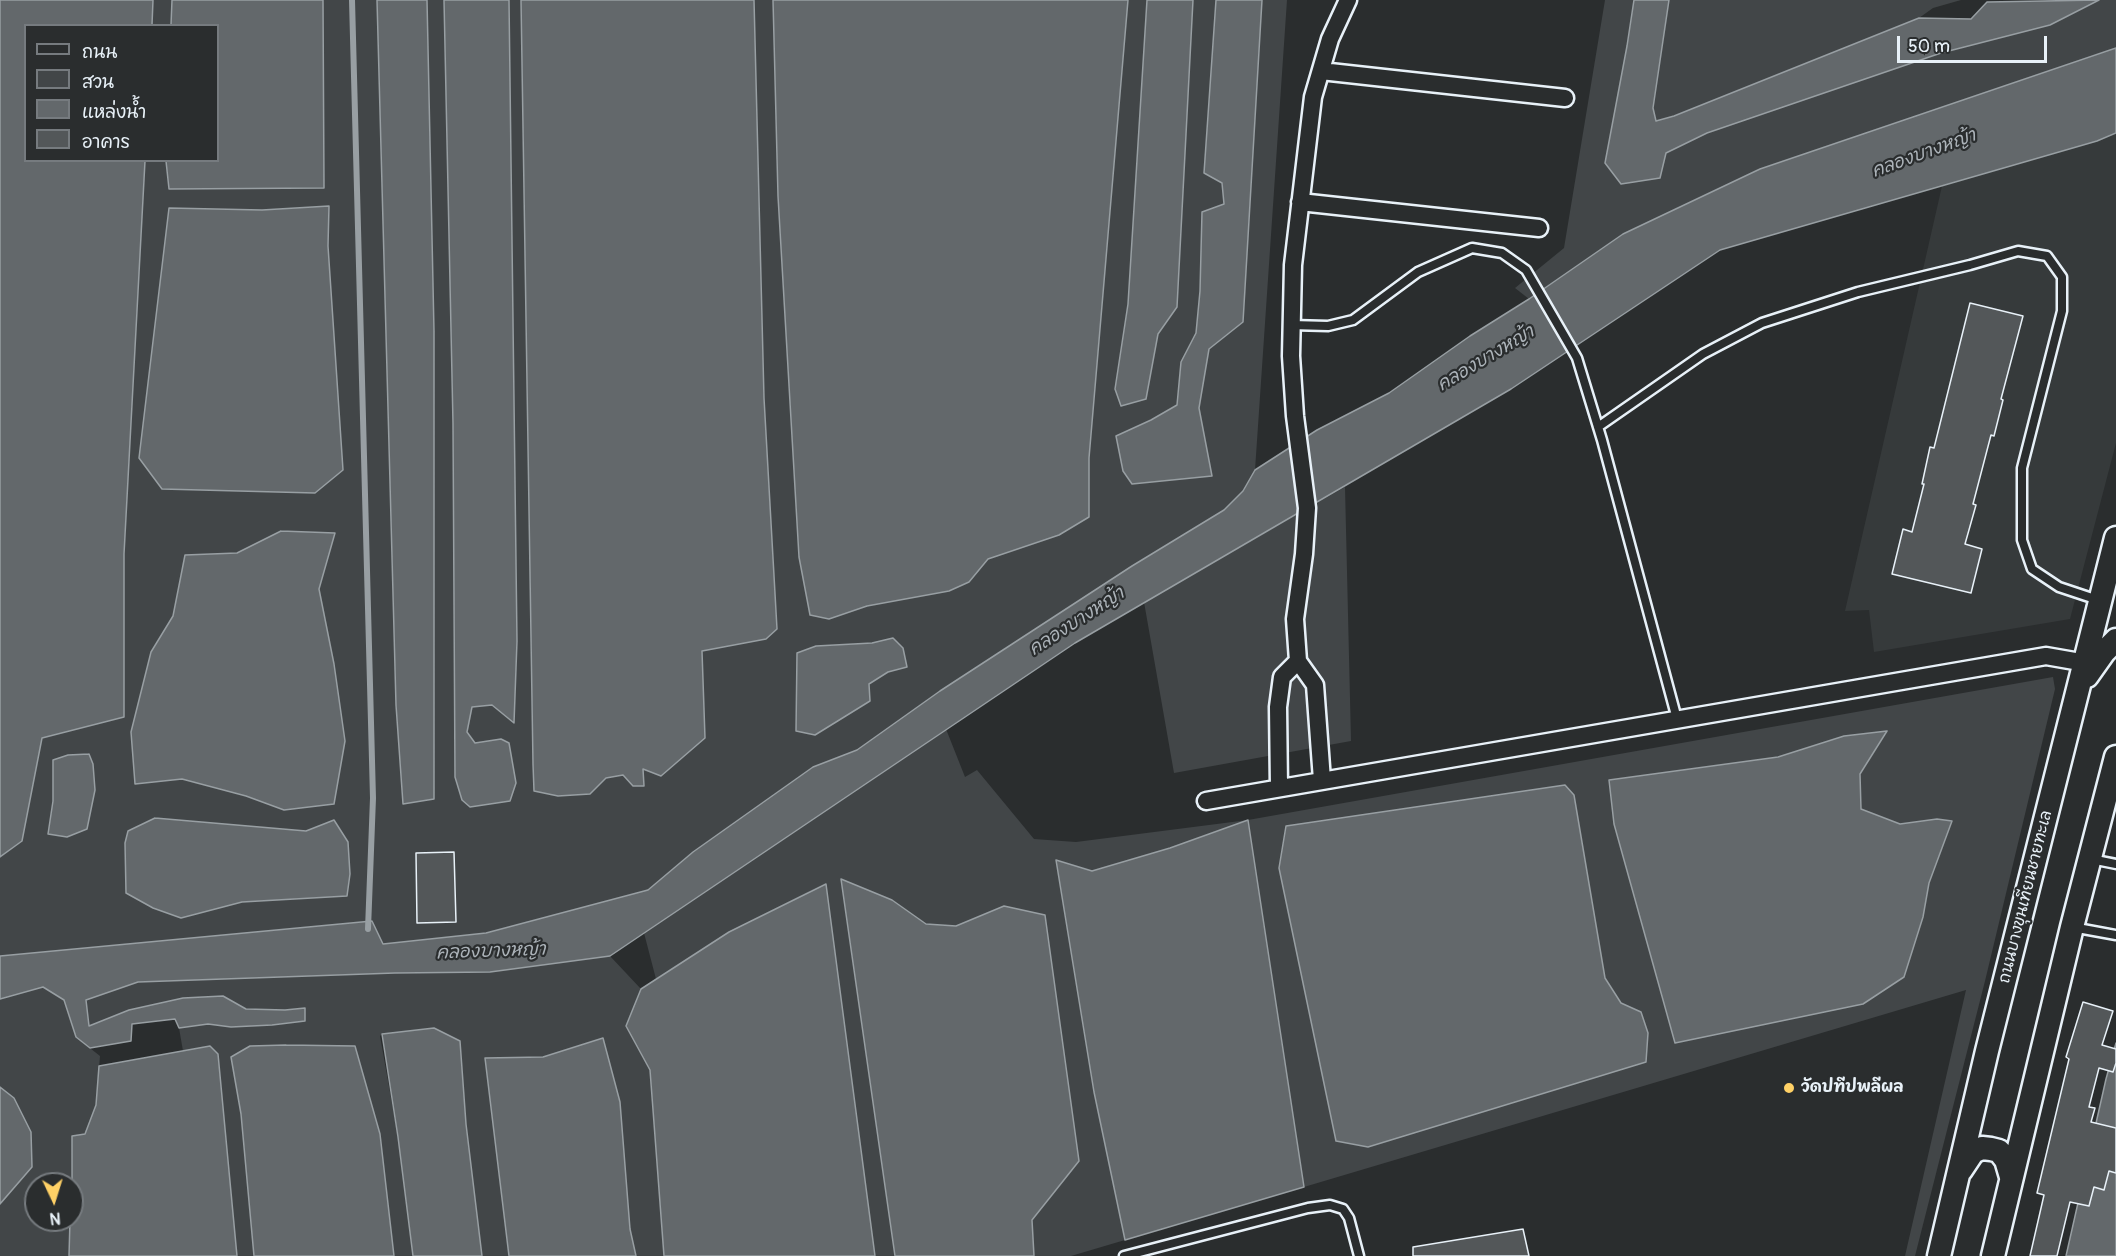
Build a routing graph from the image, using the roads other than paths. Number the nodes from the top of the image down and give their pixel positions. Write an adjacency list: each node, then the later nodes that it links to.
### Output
1 (1348, 0): 2 (street)
2 (1321, 71): 3 (street); 4 (street)
3 (1565, 98)
4 (1300, 202): 5 (street); 6 (street)
5 (1539, 228)
6 (1291, 325): 7 (lane); 11 (street)
7 (1598, 427): 9 (lane); 13 (lane)
8 (2116, 538): 9 (main road, ถนนบางขุนเทียนชายทะเล)
9 (2101, 602): 12 (main road, ถนนบางขุนเทียนชายทะเล)
10 (2116, 640): 12 (main road)
11 (1298, 661): 15 (street); 16 (street)
12 (2083, 674): 13 (street); 22 (main road, ถนนบางขุนเทียนชายทะเล)
13 (1677, 719): 15 (street)
14 (2116, 757): 18 (main road)
15 (1322, 780): 16 (street)
16 (1279, 787): 17 (street)
17 (1206, 801)
18 (2091, 859): 19 (lane); 20 (main road)
19 (2116, 864)
20 (2072, 927): 21 (lane); 23 (main road)
21 (2116, 934)
22 (1961, 1171): 23 (main road); 26 (main road, ถนนบางขุนเทียนชายทะเล)
23 (2011, 1177): 27 (main road)
24 (1124, 1256): 25 (lane)
25 (1359, 1256)
26 (1939, 1256)
27 (1993, 1256)

